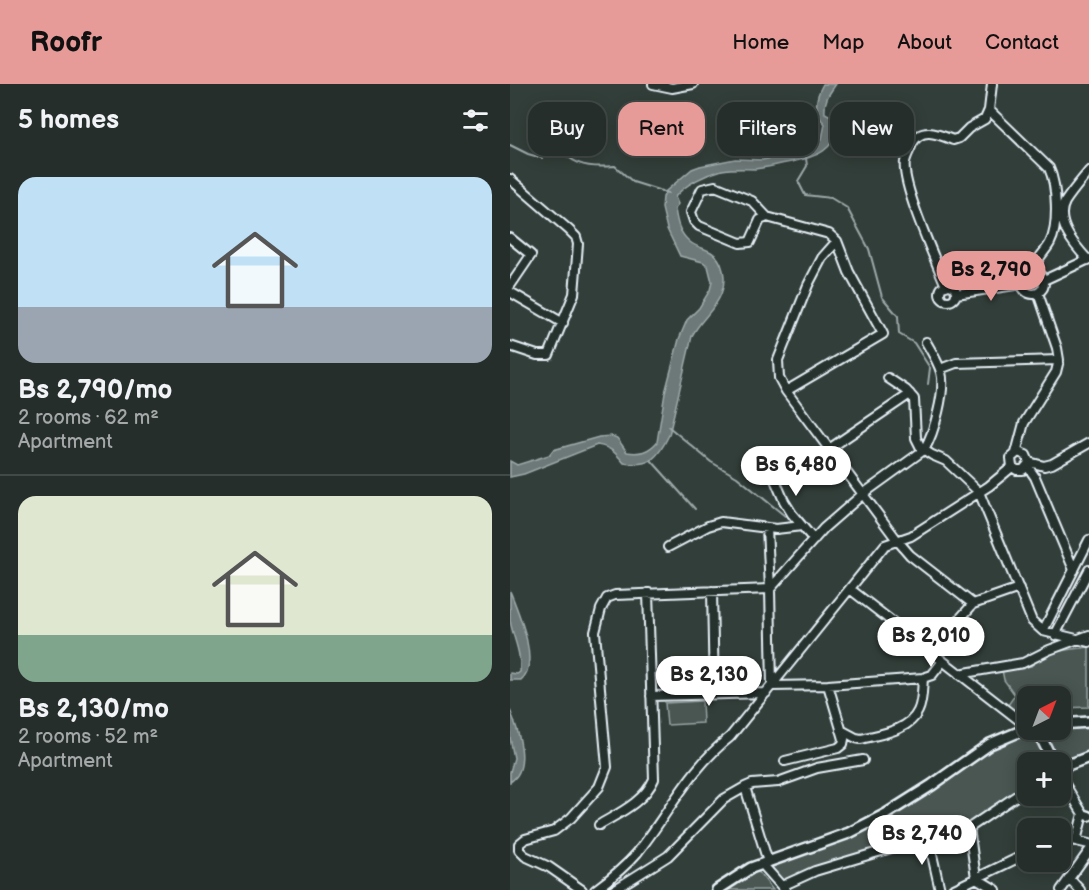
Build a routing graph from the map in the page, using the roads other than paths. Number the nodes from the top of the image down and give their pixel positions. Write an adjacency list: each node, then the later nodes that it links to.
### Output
1 (653, 84): 2 (street)
2 (693, 84)
3 (992, 84): 4 (street)
4 (989, 110): 5 (street); 12 (street)
5 (915, 138): 16 (street)
6 (1089, 171): 11 (street)
7 (510, 179): 20 (street)
8 (767, 217): 8 (street); 10 (street)
9 (510, 238): 15 (street)
10 (837, 241): 26 (street); 26 (street)
11 (1089, 260): 13 (street)
12 (1033, 272): 13 (street); 14 (street)
13 (1044, 280): 18 (street)
14 (1022, 284): 18 (street); 19 (street)
15 (510, 286)
16 (946, 286): 19 (street); 19 (street)
17 (510, 292): 20 (street)
18 (1038, 293): 23 (street)
19 (956, 294)
20 (563, 323): 22 (street)
21 (926, 342): 24 (street)
22 (510, 346)
23 (1059, 360): 24 (street); 31 (street)
24 (940, 369): 30 (street)
25 (888, 378): 27 (street)
26 (786, 392): 29 (street)
27 (910, 394): 29 (street); 30 (street)
28 (1089, 443): 33 (street)
29 (829, 449): 36 (street)
30 (924, 450): 35 (street); 36 (street)
31 (1016, 453): 33 (street); 34 (street)
32 (767, 461): 37 (street)
33 (1029, 465): 34 (street); 43 (street)
34 (1012, 467): 35 (street)
35 (979, 492): 40 (street); 45 (street)
36 (863, 494): 39 (street); 40 (street)
37 (802, 526): 38 (street); 39 (street)
38 (767, 528): 42 (street); 46 (street)
39 (814, 540): 46 (street)
40 (897, 540): 47 (street); 50 (street)
41 (1089, 540): 43 (street)
42 (669, 547)
43 (1074, 570): 52 (street)
44 (1089, 570): 53 (street)
45 (1019, 588): 50 (street); 52 (street)
46 (770, 589): 48 (street); 61 (street)
47 (850, 589): 57 (street); 61 (street)
48 (712, 591): 49 (street); 62 (street)
49 (648, 593): 63 (street); 89 (street)
50 (973, 604): 51 (street)
51 (957, 622)
52 (1043, 631): 53 (street)
53 (1055, 635): 55 (street)
54 (1089, 635): 55 (street)
55 (1074, 640): 56 (street); 58 (street)
56 (1089, 642)
57 (943, 661): 58 (street); 59 (street)
58 (959, 674): 64 (street)
59 (923, 678): 60 (street); 67 (street)
60 (828, 685): 61 (street); 67 (street)
61 (769, 690): 62 (street); 90 (street)
62 (714, 694): 63 (street)
63 (651, 696): 77 (street)
64 (1017, 719)
65 (1089, 722): 66 (main road)
66 (1071, 723)
67 (841, 730): 71 (street)
68 (1017, 733): 85 (main road)
69 (1089, 757): 72 (main road)
70 (863, 760): 73 (street)
71 (785, 761)
72 (1071, 764)
73 (745, 787): 85 (street); 91 (street)
74 (1071, 792): 76 (street)
75 (1017, 795): 78 (street)
76 (1086, 815): 81 (street)
77 (599, 825)
78 (969, 828): 79 (street); 87 (street)
79 (928, 837): 88 (street); 93 (street)
80 (1071, 840): 81 (street)
81 (1076, 841): 82 (street)
82 (1089, 844)
83 (1089, 851): 86 (street)
84 (1017, 859): 87 (street)
85 (765, 863): 88 (street); 92 (main road)
86 (1069, 878): 96 (street); 97 (street)
87 (972, 883): 94 (street); 95 (street)
88 (784, 888)
89 (582, 890)
90 (595, 890)
91 (614, 890)
92 (717, 890)
93 (940, 890)
94 (952, 890)
95 (996, 890)
96 (1061, 890)
97 (1080, 890)

